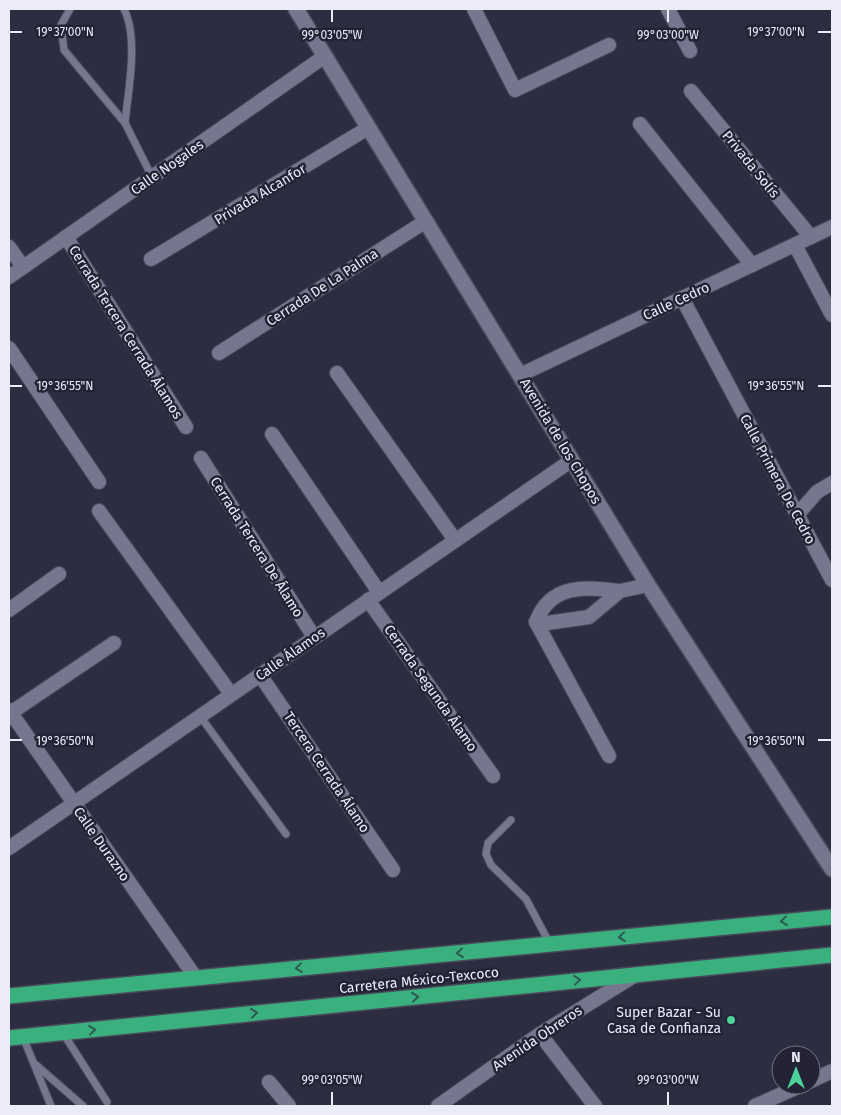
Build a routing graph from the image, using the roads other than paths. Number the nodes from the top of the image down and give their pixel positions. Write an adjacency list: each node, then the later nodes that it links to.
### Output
1 (70, 9): 10 (lane)
2 (124, 9): 10 (lane)
3 (296, 9): 8 (street, Avenida de los Chopos)
4 (474, 9): 6 (street)
5 (668, 9): 7 (street)
6 (608, 45)
7 (690, 51)
8 (325, 56): 12 (street, Avenida de los Chopos); 13 (street, Calle Nogales)
9 (691, 91): 17 (street, Privada Solís)
10 (125, 124): 13 (lane)
11 (640, 124): 21 (street)
12 (368, 128): 14 (street, Avenida de los Chopos); 20 (street, Privada Alcanfor)
13 (152, 177): 16 (street, Calle Nogales)
14 (426, 221): 27 (street, Cerrada De La Palma); 29 (street, Avenida de los Chopos)
15 (832, 227): 17 (street, Calle Cedro)
16 (66, 237): 22 (street, Calle Nogales); 30 (street, Cerrada Tercera Cerrada Álamos)
17 (811, 237): 18 (street, Calle Cedro)
18 (795, 245): 21 (street, Calle Cedro); 25 (street)
19 (9, 247): 22 (street)
20 (151, 260)
21 (752, 265): 24 (street, Calle Cedro)
22 (23, 267): 23 (street, Calle Nogales)
23 (9, 277)
24 (682, 298): 29 (street, Calle Cedro); 37 (street, Calle Primera De Cedro)
25 (832, 316)
26 (9, 348): 34 (street)
27 (219, 353)
28 (338, 373): 38 (street)
29 (520, 374): 33 (street, Avenida de los Chopos)
30 (186, 427)
31 (272, 434): 43 (street, Cerrada Segunda Álamo)
32 (201, 458): 46 (street, Cerrada Tercera De Álamo)
33 (572, 460): 38 (street, Calle Álamos); 41 (street, Avenida de los Chopos)
34 (99, 482)
35 (832, 483): 37 (street)
36 (99, 511): 49 (street)
37 (797, 515): 40 (street, Calle Primera De Cedro)
38 (455, 540): 43 (street, Calle Álamos)
39 (59, 574): 44 (street)
40 (832, 580)
41 (648, 584): 42 (street); 58 (street, Avenida de los Chopos)
42 (620, 591): 45 (street); 45 (street)
43 (374, 596): 46 (street, Calle Álamos); 53 (street, Cerrada Segunda Álamo)
44 (9, 610)
45 (536, 622): 52 (street)
46 (314, 637): 48 (street, Calle Álamos)
47 (114, 643): 50 (street)
48 (260, 675): 49 (street, Calle Álamos); 59 (street, Tercera Cerrada Álamo)
49 (231, 694): 51 (street, Calle Álamos)
50 (9, 712): 54 (street, Calle Durazno)
51 (200, 716): 54 (street, Calle Álamos); 56 (lane)
52 (609, 756)
53 (493, 776)
54 (74, 803): 57 (street, Calle Álamos); 64 (street, Calle Durazno)
55 (511, 820): 61 (lane)
56 (286, 834)
57 (9, 848)
58 (832, 869)
59 (393, 870)
60 (832, 917): 61 (highway, Carretera México-Texcoco, one-way to 61)
61 (550, 944): 64 (highway, Carretera México-Texcoco, one-way to 64)
62 (832, 955): 63 (highway, Carretera México-Texcoco)
63 (638, 974): 66 (highway, Carretera México-Texcoco, one-way to 63); 67 (street, Avenida Obreros)
64 (196, 978): 65 (highway, Carretera México-Texcoco)
65 (9, 996)
66 (62, 1033): 68 (highway, Carretera México-Texcoco); 72 (lane)
67 (540, 1034): 76 (street, Avenida Obreros); 77 (street)
68 (16, 1037): 69 (lane)
69 (34, 1063): 73 (lane); 74 (lane)
70 (269, 1082): 75 (street)
71 (780, 1095): 78 (street)
72 (107, 1102)
73 (50, 1106)
74 (82, 1106)
75 (289, 1106)
76 (438, 1106)
77 (595, 1106)
78 (755, 1106)

